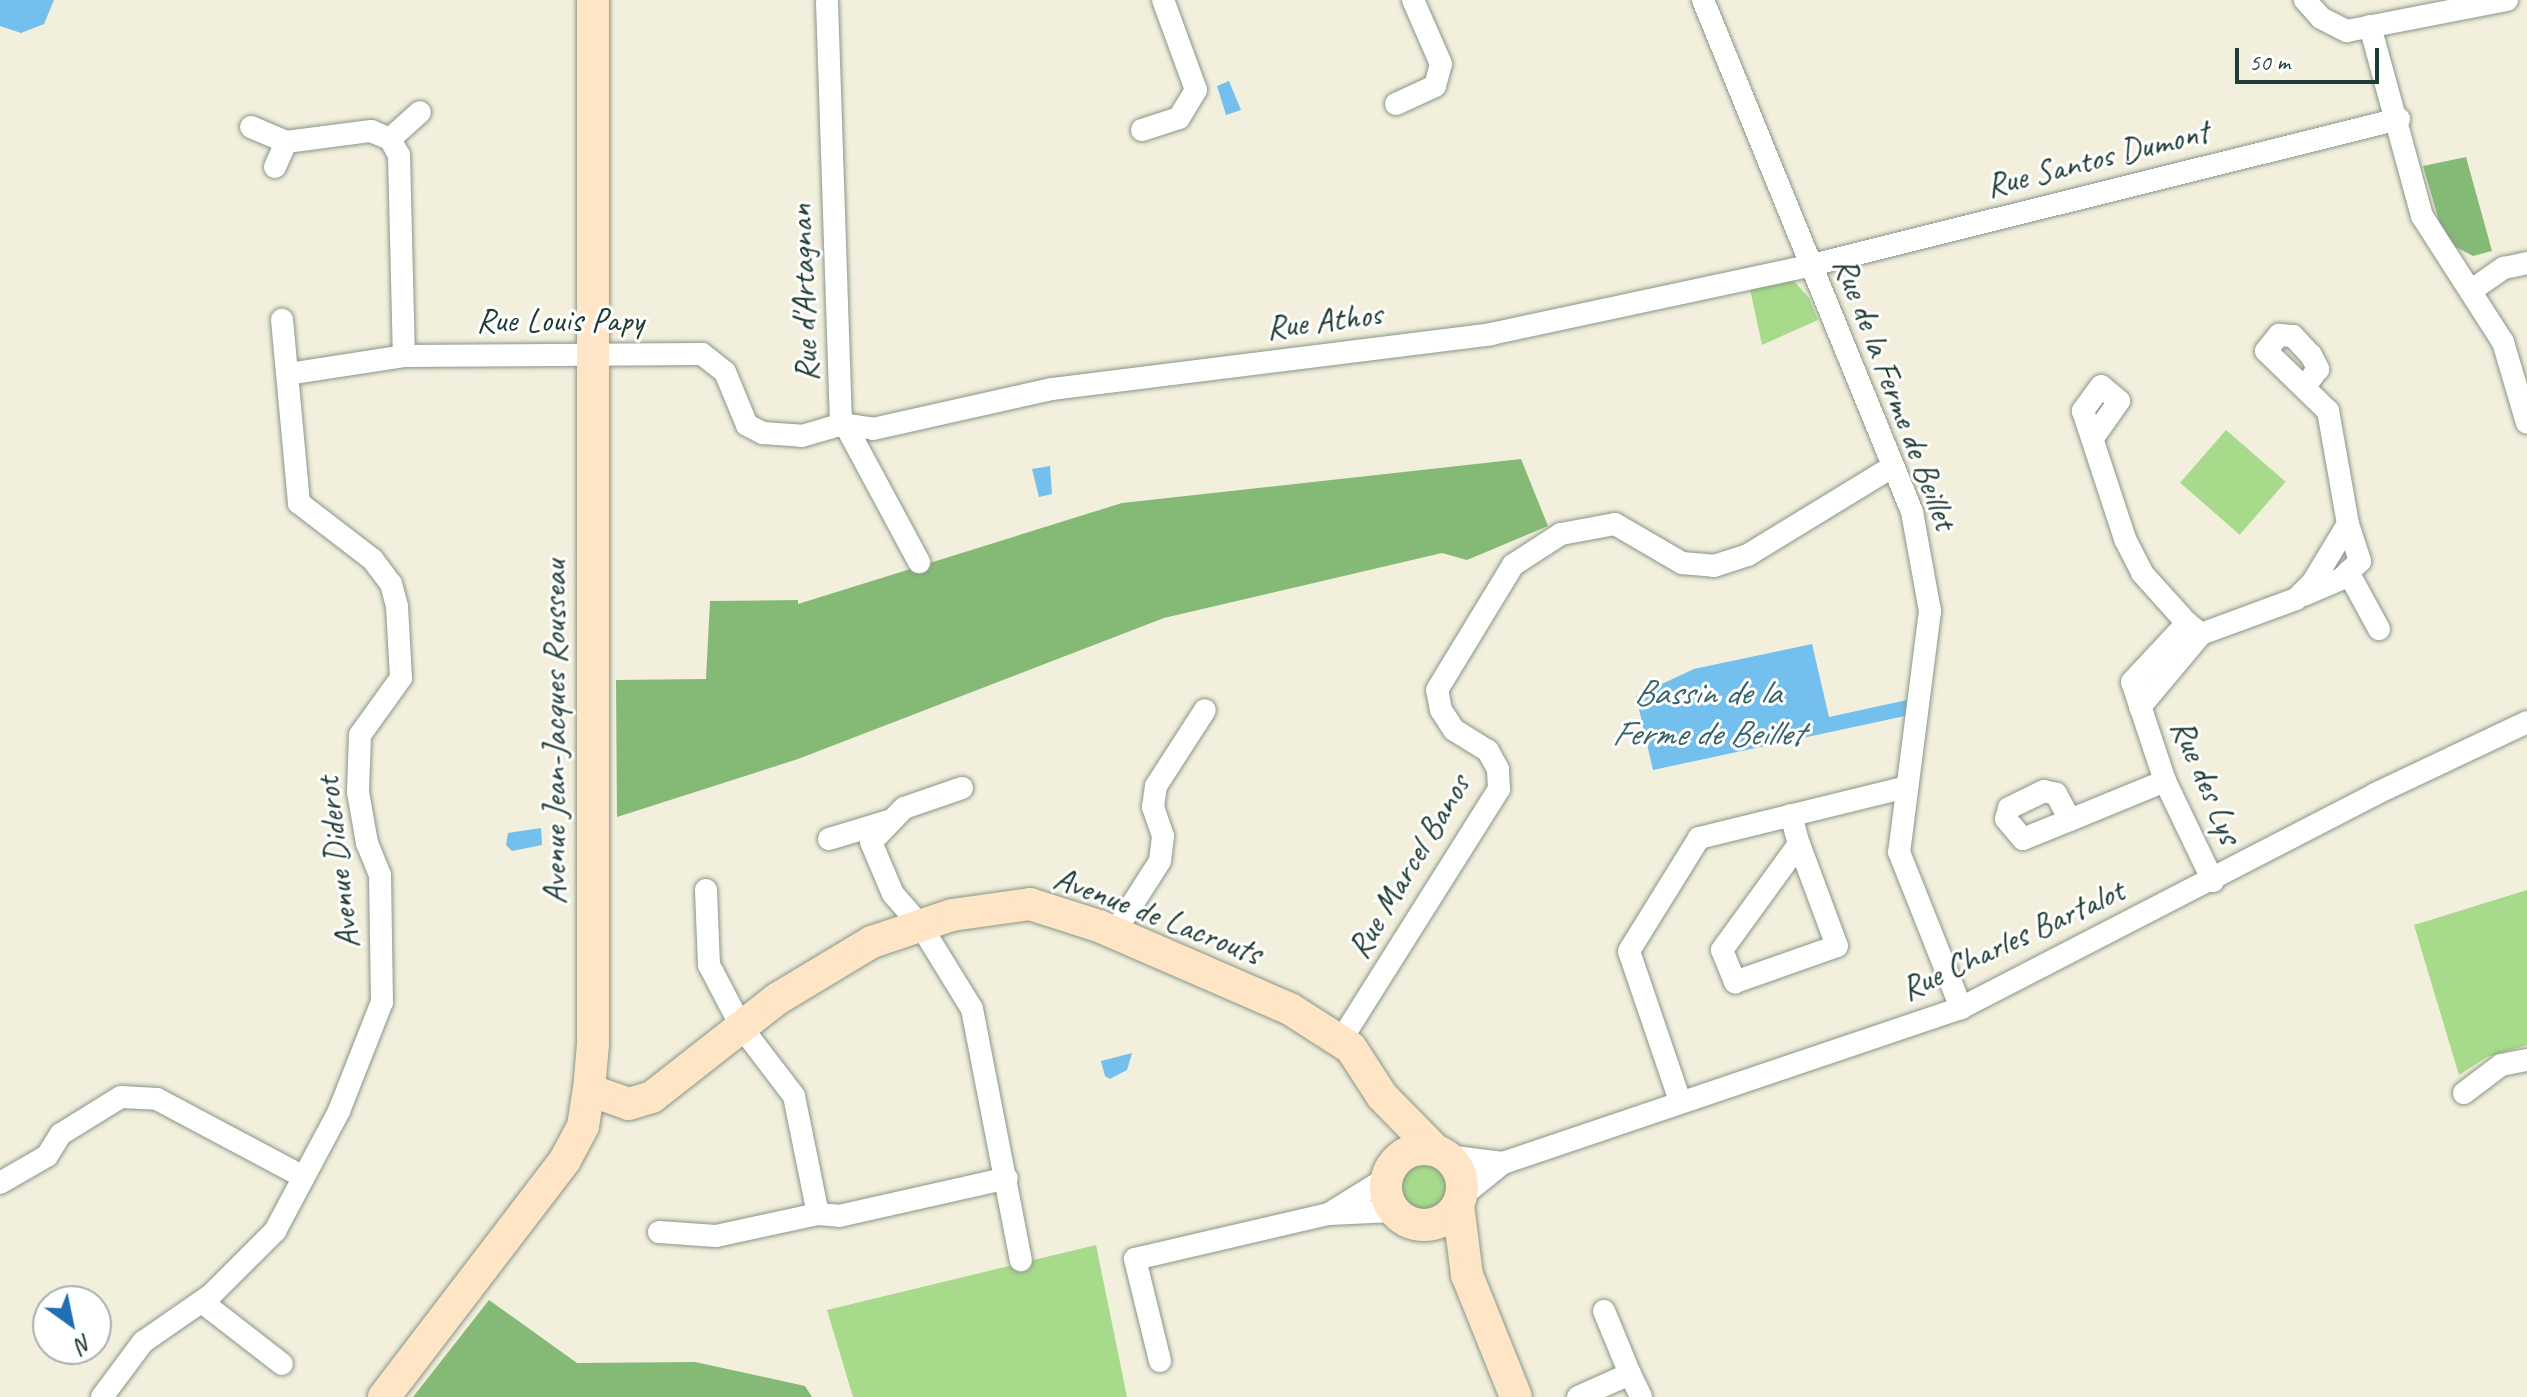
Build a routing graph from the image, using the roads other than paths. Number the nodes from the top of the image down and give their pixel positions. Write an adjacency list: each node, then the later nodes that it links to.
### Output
1 (593, 0): 21 (street, Avenue Jean-Jacques Rousseau)
2 (1163, 0): 13 (street)
3 (1413, 0): 9 (street)
4 (1703, 0): 18 (street, Rue de la Ferme de Beillet)
5 (2305, 0): 8 (street)
6 (2507, 0): 8 (street)
7 (827, 1): 26 (street, Rue d'Artagnan)
8 (2370, 26): 11 (street)
9 (1396, 104)
10 (420, 112): 14 (street)
11 (2399, 119): 18 (street, Rue Santos Dumont); 19 (street)
12 (251, 127): 15 (street)
13 (1142, 130)
14 (390, 139): 15 (street); 22 (street)
15 (286, 142): 16 (street)
16 (275, 167)
17 (2527, 263): 19 (street)
18 (1812, 265): 26 (street, Rue Athos); 28 (street, Rue de la Ferme de Beillet)
19 (2472, 290): 25 (street)
20 (282, 320): 23 (street)
21 (593, 353): 22 (street, Rue Louis Papy); 26 (street, Rue Louis Papy); 53 (street, Avenue Jean-Jacques Rousseau)
22 (404, 356): 23 (street, Rue Louis Papy)
23 (288, 374): 60 (street, Avenue Diderot)
24 (2306, 385): 29 (street)
25 (2527, 423)
26 (843, 424): 30 (street, Rue d'Artagnan)
27 (2093, 438): 33 (street)
28 (1892, 467): 38 (street, Rue de la Ferme de Beillet); 51 (street, Rue Marcel Banos)
29 (2348, 524): 31 (street); 32 (street)
30 (919, 562)
31 (2348, 572): 32 (street, Rue des Lys); 34 (street)
32 (2296, 599): 33 (street, Rue des Lys)
33 (2194, 628): 37 (street, Rue des Lys)
34 (2379, 629)
35 (1205, 710): 48 (street)
36 (2527, 722): 45 (street, Rue Charles Bartalot)
37 (2165, 781): 42 (street); 45 (street, Rue des Lys)
38 (1906, 787): 40 (street); 49 (street, Rue de la Ferme de Beillet)
39 (962, 788): 41 (street)
40 (1791, 815): 44 (street); 56 (street)
41 (890, 820): 43 (street); 47 (street)
42 (2070, 820)
43 (829, 839)
44 (1799, 844): 44 (street)
45 (2213, 881): 49 (street, Rue Charles Bartalot)
46 (706, 890): 50 (street)
47 (921, 926): 48 (street, Avenue de Lacrouts); 50 (street, Avenue de Lacrouts); 61 (street)
48 (1114, 933): 51 (street, Avenue de Lacrouts)
49 (1961, 1008): 56 (street, Rue Charles Bartalot)
50 (742, 1028): 53 (street, Avenue de Lacrouts); 65 (street)
51 (1341, 1040): 55 (street, Avenue de Lacrouts)
52 (2527, 1060): 54 (street)
53 (589, 1090): 77 (street, Avenue Jean-Jacques Rousseau)
54 (2464, 1093)
55 (1382, 1096): 57 (street, Avenue de Lacrouts); 59 (street, Avenue de Lacrouts)
56 (1680, 1101): 58 (street, Rue Charles Bartalot)
57 (1441, 1153): 58 (street, Rue Charles Bartalot); 59 (street); 63 (street)
58 (1503, 1163): 63 (street, Rue Charles Bartalot)
59 (1393, 1168): 64 (street); 66 (street)
60 (304, 1177): 62 (street); 71 (street, Avenue Diderot)
61 (1007, 1178): 65 (street); 69 (street)
62 (0, 1183)
63 (1460, 1200): 67 (street); 70 (street)
64 (1394, 1211): 66 (street); 67 (street)
65 (818, 1214): 68 (street)
66 (1329, 1214): 73 (street)
67 (1426, 1226): 70 (street)
68 (659, 1232)
69 (1021, 1260)
70 (1467, 1275): 78 (street)
71 (202, 1302): 74 (street); 76 (street, Avenue Diderot)
72 (1604, 1311): 75 (street)
73 (1160, 1361)
74 (282, 1364)
75 (1630, 1374): 79 (street); 80 (street)
76 (102, 1397)
77 (384, 1397)
78 (1516, 1397)
79 (1578, 1397)
80 (1641, 1397)

